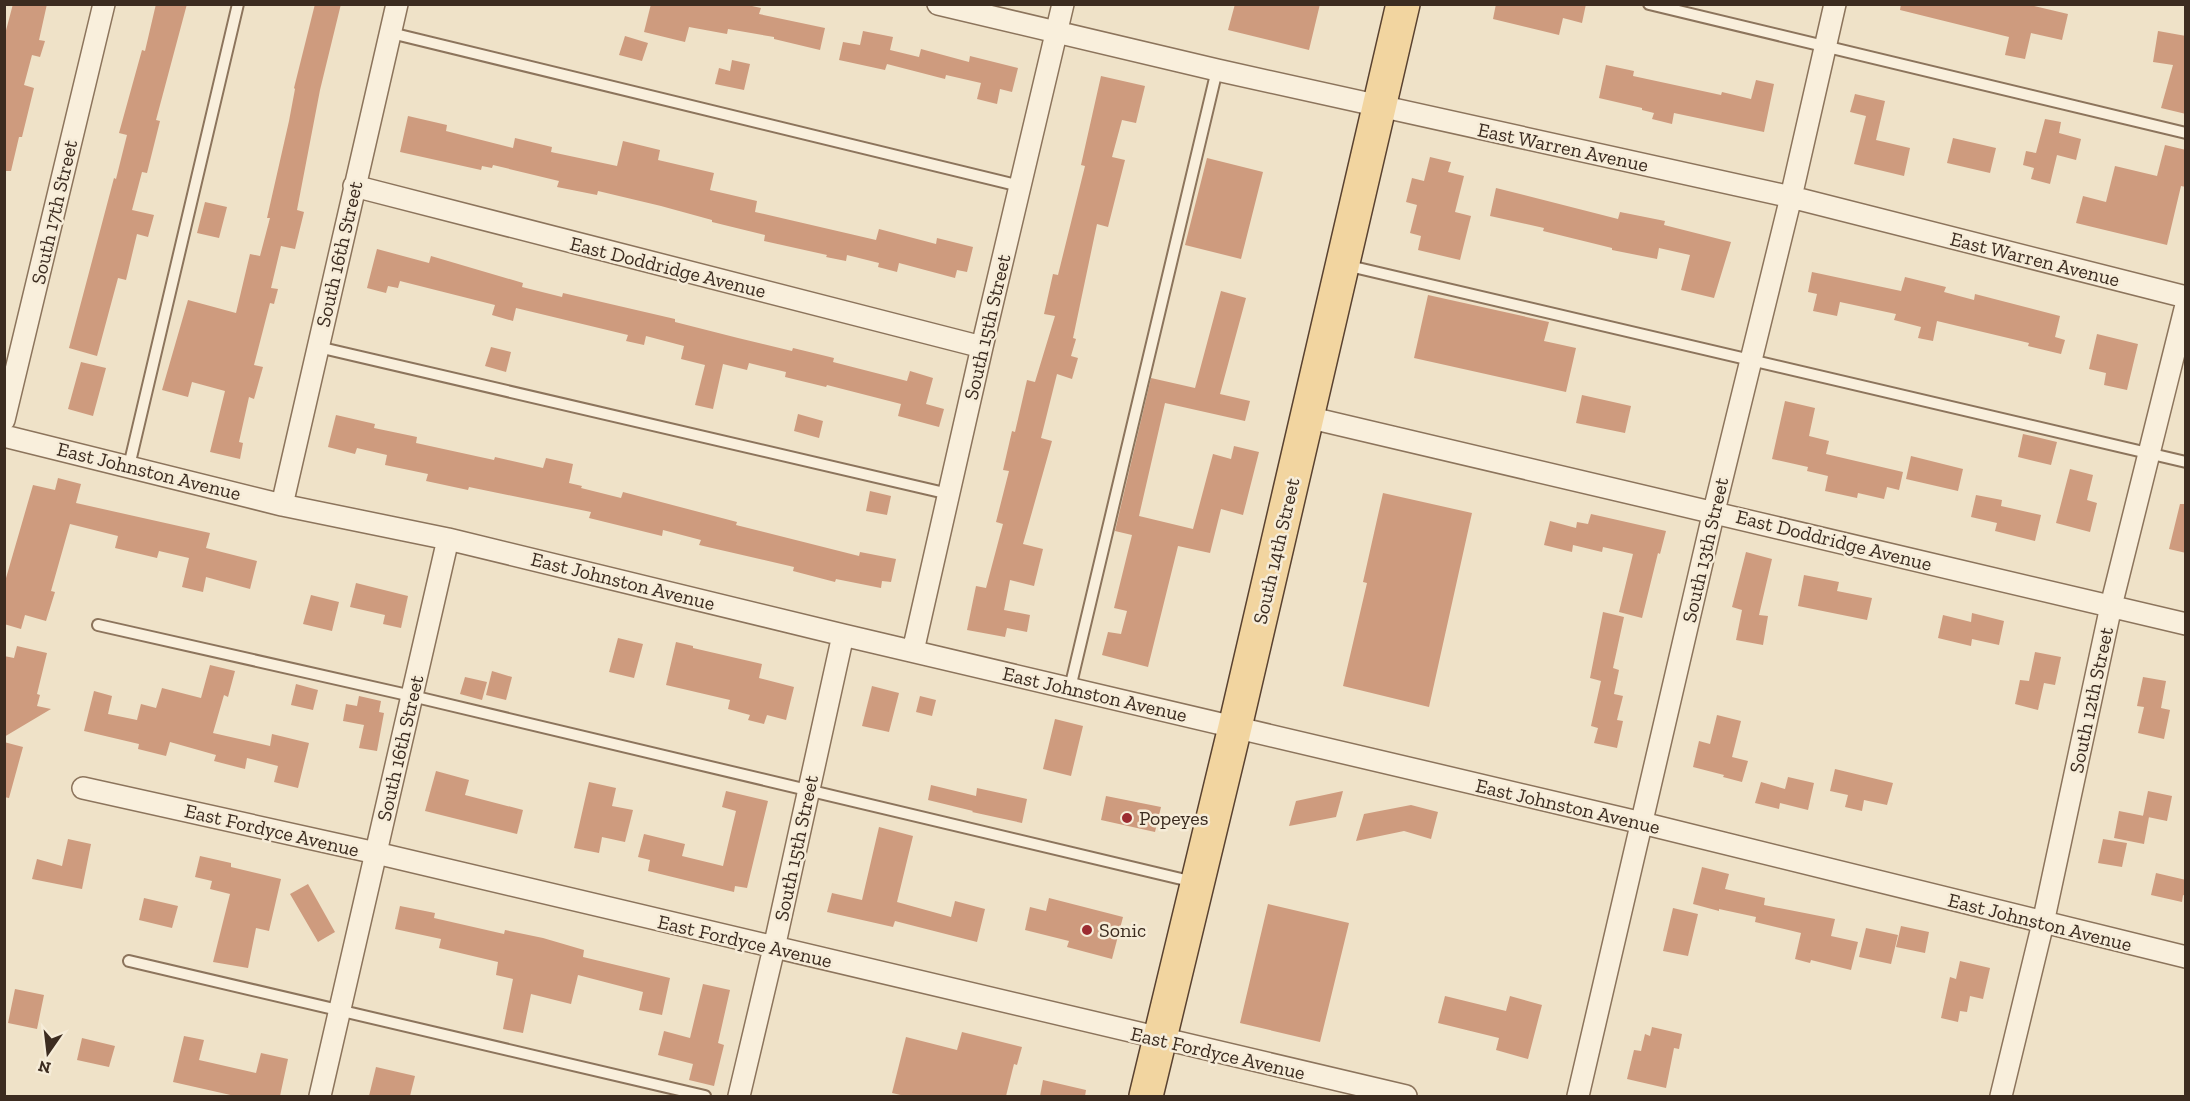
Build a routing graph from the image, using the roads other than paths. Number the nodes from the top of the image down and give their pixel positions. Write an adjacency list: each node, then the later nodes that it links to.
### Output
1 (104, 4): 25 (street, South 17th Street)
2 (238, 4): 29 (lane)
3 (398, 4): 9 (street, South 16th Street)
4 (938, 4): 10 (street, East Warren Avenue)
5 (1063, 4): 10 (street, South 15th Street)
6 (1404, 4): 13 (main road, South 14th Street)
7 (1650, 4): 11 (lane)
8 (1835, 4): 11 (street, South 13th Street)
9 (391, 33): 15 (street, South 16th Street); 16 (lane)
10 (1056, 34): 12 (street, East Warren Avenue); 16 (street, South 15th Street)
11 (1826, 47): 14 (lane); 17 (street, South 13th Street)
12 (1217, 70): 13 (street, East Warren Avenue); 39 (lane)
13 (1379, 107): 17 (street, East Warren Avenue); 18 (main road, South 14th Street)
14 (2186, 134)
15 (354, 186): 21 (street, South 16th Street); 22 (street, East Doddridge Avenue)
16 (1020, 186): 22 (street, South 15th Street)
17 (1791, 197): 19 (street, East Warren Avenue); 23 (street, South 13th Street)
18 (1342, 264): 23 (lane); 24 (main road, South 14th Street)
19 (2186, 297)
20 (2186, 305): 27 (street, South 12th Street)
21 (318, 347): 30 (lane); 31 (street, South 16th Street)
22 (982, 347): 30 (street, South 15th Street)
23 (1751, 359): 27 (lane); 32 (street, South 13th Street)
24 (1307, 417): 32 (street, East Doddridge Avenue); 41 (main road, South 14th Street)
25 (4, 420)
26 (4, 436): 29 (street, East Johnston Avenue)
27 (2149, 454): 28 (lane); 34 (street, South 12th Street)
28 (2186, 462)
29 (129, 465): 31 (street, East Johnston Avenue)
30 (949, 494): 38 (street, South 15th Street)
31 (282, 505): 33 (street, East Johnston Avenue)
32 (1714, 511): 34 (street, East Doddridge Avenue); 44 (street, South 13th Street)
33 (448, 539): 37 (street, East Johnston Avenue); 40 (street, South 16th Street)
34 (2111, 606): 35 (street, East Doddridge Avenue); 47 (street, South 12th Street)
35 (2186, 624)
36 (98, 625): 40 (lane)
37 (843, 635): 38 (street, East Johnston Avenue); 43 (street, South 15th Street)
38 (913, 651): 39 (street, East Johnston Avenue)
39 (1070, 688): 41 (street, East Johnston Avenue)
40 (412, 696): 43 (lane); 45 (street, South 16th Street)
41 (1235, 727): 44 (street, East Johnston Avenue); 46 (main road, South 14th Street)
42 (83, 788): 45 (street, East Fordyce Avenue)
43 (809, 791): 46 (lane); 48 (street, South 15th Street)
44 (1642, 824): 47 (street, East Johnston Avenue); 58 (street, South 13th Street)
45 (376, 853): 48 (street, East Fordyce Avenue); 51 (street, South 16th Street)
46 (1197, 883): 52 (main road, South 14th Street)
47 (2043, 923): 49 (street, East Johnston Avenue); 59 (street, South 12th Street)
48 (774, 948): 52 (street, East Fordyce Avenue); 55 (street, South 15th Street)
49 (2186, 957)
50 (129, 961): 51 (lane)
51 (339, 1010): 53 (street, South 16th Street); 54 (lane)
52 (1159, 1039): 56 (main road, South 14th Street); 57 (street, East Fordyce Avenue)
53 (320, 1096)
54 (705, 1096)
55 (739, 1096)
56 (1146, 1096)
57 (1406, 1096)
58 (1578, 1096)
59 (2001, 1096)

